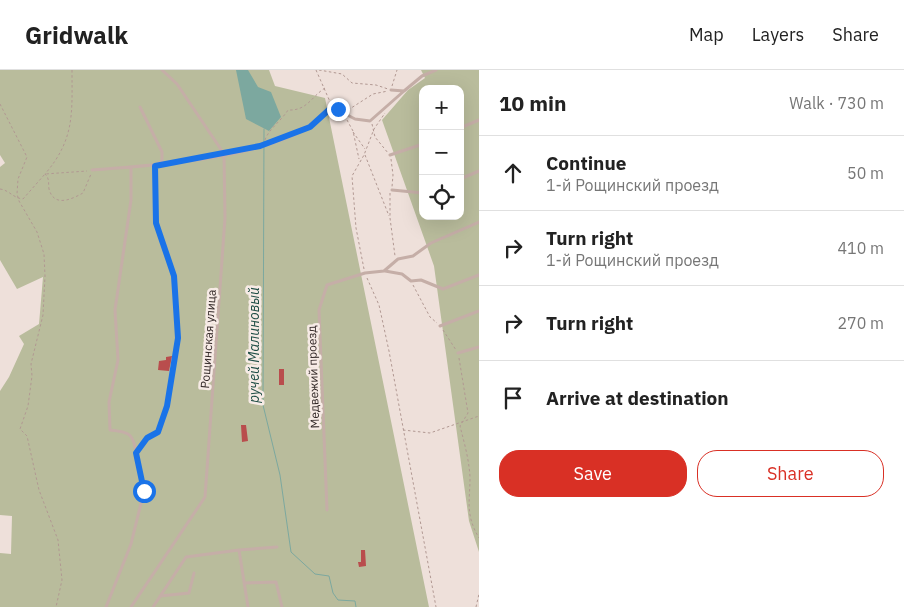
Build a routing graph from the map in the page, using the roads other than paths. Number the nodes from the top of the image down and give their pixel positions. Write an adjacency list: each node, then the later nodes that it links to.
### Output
1 (162, 70): 11 (lane)
2 (419, 70): 4 (lane)
3 (436, 70): 4 (lane)
4 (422, 76): 6 (lane)
5 (391, 90): 6 (lane)
6 (404, 91): 11 (lane)
7 (140, 107): 13 (lane)
8 (479, 120): 9 (lane)
9 (464, 126)
10 (419, 145): 12 (lane)
11 (224, 154): 13 (lane); 35 (lane, Рощинская улица)
12 (390, 156)
13 (155, 166): 14 (lane); 27 (lane)
14 (131, 167): 15 (lane); 27 (lane)
15 (92, 170)
16 (479, 171): 17 (lane)
17 (464, 177)
18 (392, 190): 19 (lane)
19 (419, 193)
20 (479, 222): 21 (lane)
21 (384, 271): 22 (lane); 28 (lane, Медвежий проезд)
22 (479, 275)
23 (479, 312): 24 (lane)
24 (440, 326)
25 (479, 347): 26 (lane)
26 (458, 353)
27 (136, 453): 34 (lane)
28 (327, 510)
29 (277, 547): 30 (lane)
30 (239, 550): 32 (lane); 33 (lane)
31 (194, 573): 33 (lane)
32 (244, 583): 37 (lane); 38 (lane)
33 (160, 596): 36 (lane)
34 (106, 607)
35 (130, 607)
36 (152, 607)
37 (248, 607)
38 (282, 607)

